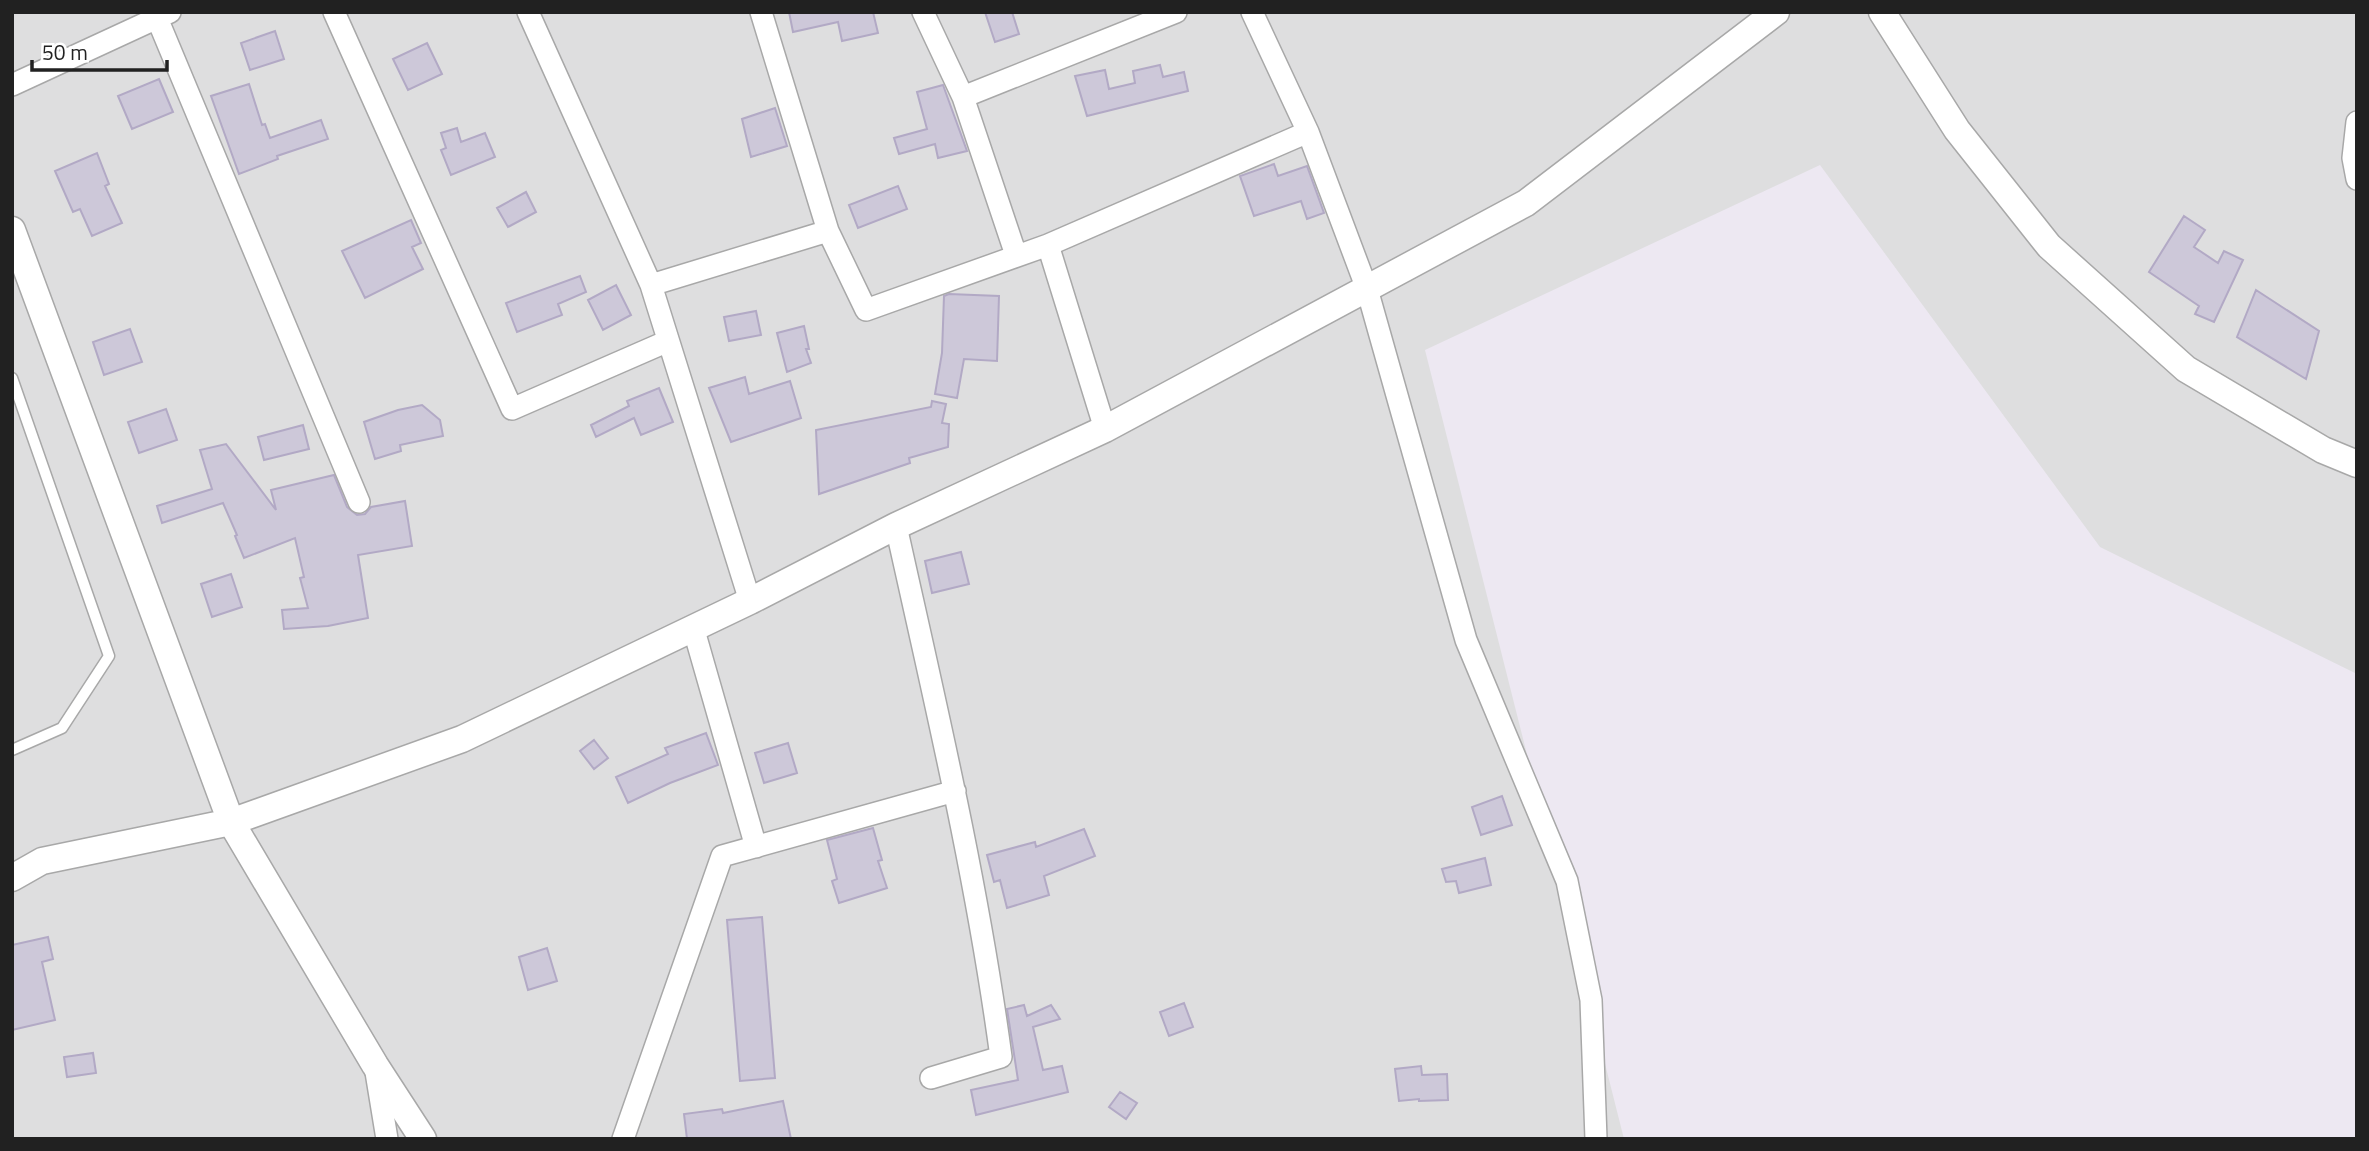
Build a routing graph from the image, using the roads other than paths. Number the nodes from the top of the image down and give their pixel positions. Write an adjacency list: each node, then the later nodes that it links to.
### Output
1 (334, 12): 21 (street)
2 (528, 12): 19 (street)
3 (761, 12): 16 (street)
4 (923, 12): 11 (street)
5 (1176, 12): 11 (street)
6 (1252, 12): 13 (street)
7 (1776, 12): 20 (street)
8 (1882, 12): 24 (street)
9 (163, 15): 10 (street); 25 (street)
10 (12, 85)
11 (963, 97): 18 (street)
12 (2357, 122): 14 (street)
13 (1308, 132): 17 (street); 20 (street)
14 (2357, 179)
15 (12, 230): 31 (street)
16 (828, 231): 18 (street); 19 (street)
17 (1048, 245): 18 (street); 23 (street)
18 (1016, 255)
19 (651, 285): 21 (street)
20 (1367, 289): 23 (street); 39 (street)
21 (668, 341): 27 (street)
22 (12, 378): 29 (lane)
23 (1105, 429): 26 (street)
24 (2357, 464)
25 (359, 502)
26 (896, 526): 27 (street); 30 (street)
27 (750, 601): 28 (street)
28 (693, 627): 31 (street); 32 (street)
29 (12, 750)
30 (955, 791): 32 (street); 35 (street)
31 (231, 822): 33 (street); 34 (street)
32 (756, 847): 38 (street)
33 (12, 878)
34 (375, 1065): 36 (street); 37 (street)
35 (931, 1078)
36 (387, 1139)
37 (423, 1139)
38 (623, 1139)
39 (1596, 1139)

